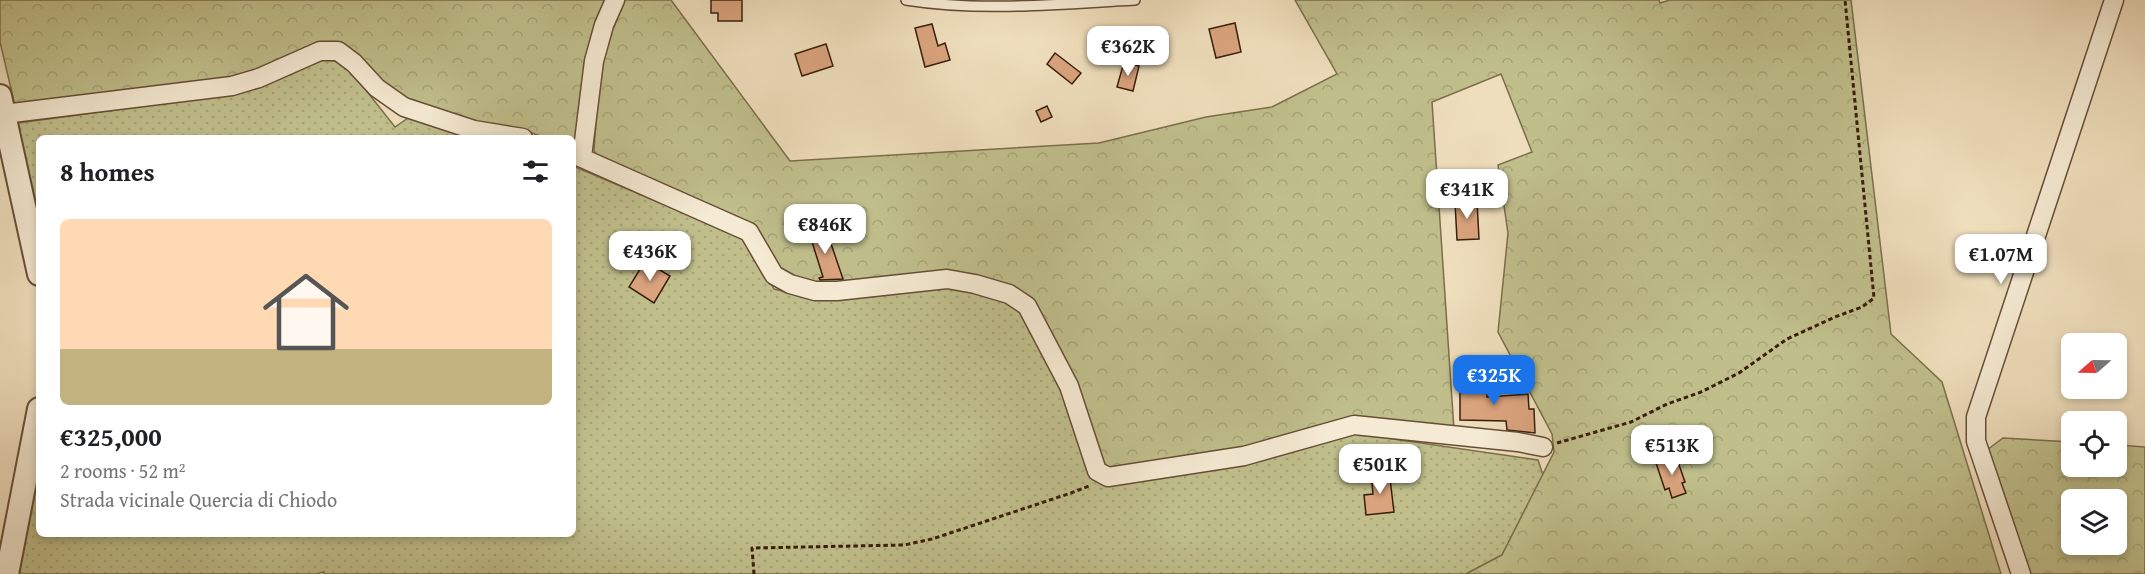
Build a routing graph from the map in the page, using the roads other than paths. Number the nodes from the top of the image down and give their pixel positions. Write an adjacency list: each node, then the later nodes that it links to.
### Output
1 (615, 0): 8 (street)
2 (906, 0): 5 (lane)
3 (1135, 0): 5 (lane)
4 (2114, 0): 13 (street)
5 (953, 2)
6 (2, 105): 7 (street); 9 (street)
7 (505, 135)
8 (577, 156): 11 (street)
9 (36, 260)
10 (36, 424): 12 (street)
11 (1543, 447)
12 (7, 574)
13 (2021, 574)

